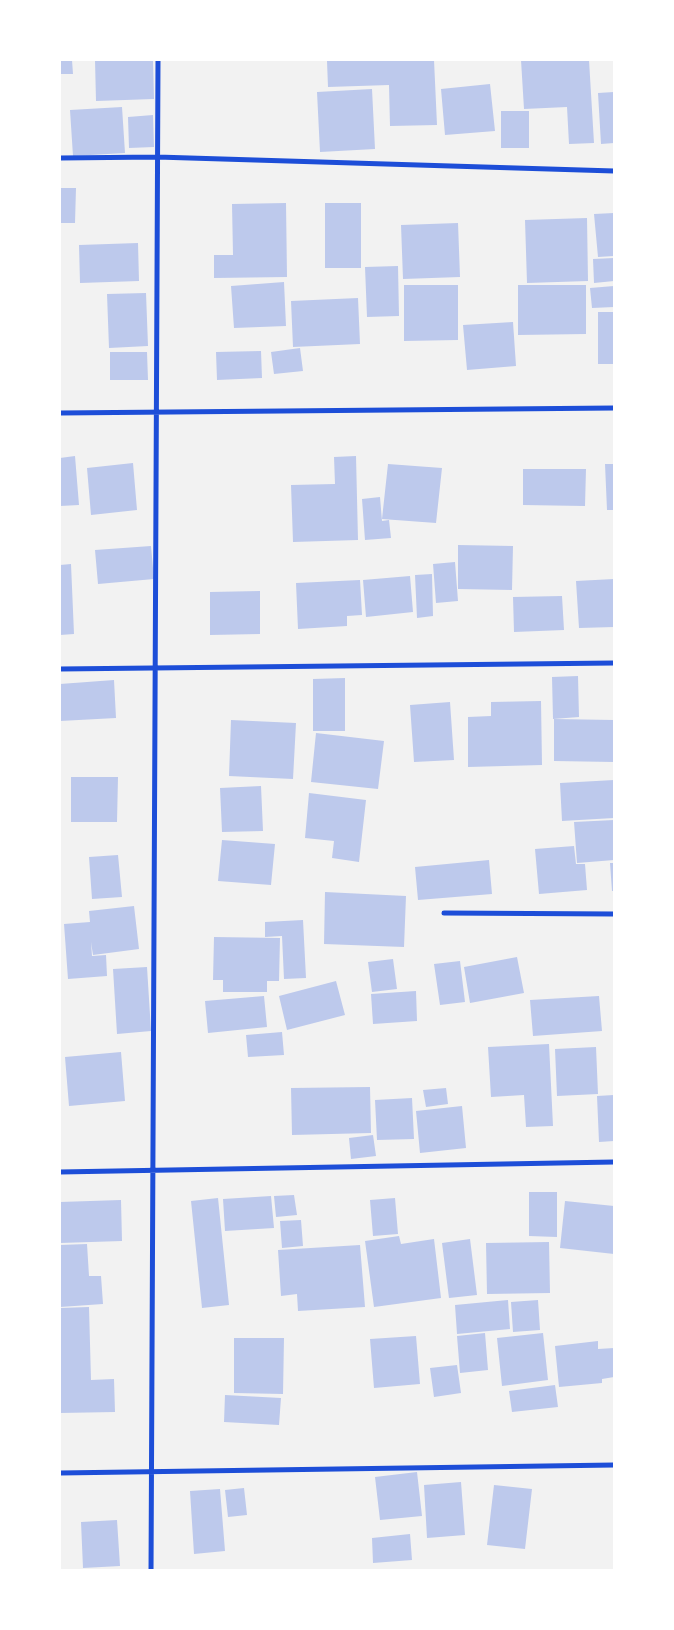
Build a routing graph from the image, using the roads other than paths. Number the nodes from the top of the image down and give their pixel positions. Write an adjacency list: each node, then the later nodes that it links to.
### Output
1 (158, 60): 2 (street)
2 (157, 157): 3 (street); 4 (street); 6 (street)
3 (60, 158)
4 (614, 171)
5 (614, 408): 6 (street)
6 (156, 412): 7 (street); 9 (street)
7 (60, 413)
8 (614, 663): 9 (street)
9 (155, 668): 10 (street); 14 (street)
10 (60, 669)
11 (444, 913): 12 (street)
12 (614, 914)
13 (614, 1162): 14 (street)
14 (152, 1171): 15 (street); 17 (street)
15 (60, 1172)
16 (614, 1465): 17 (street)
17 (151, 1472): 18 (street); 19 (street)
18 (60, 1473)
19 (151, 1570)

